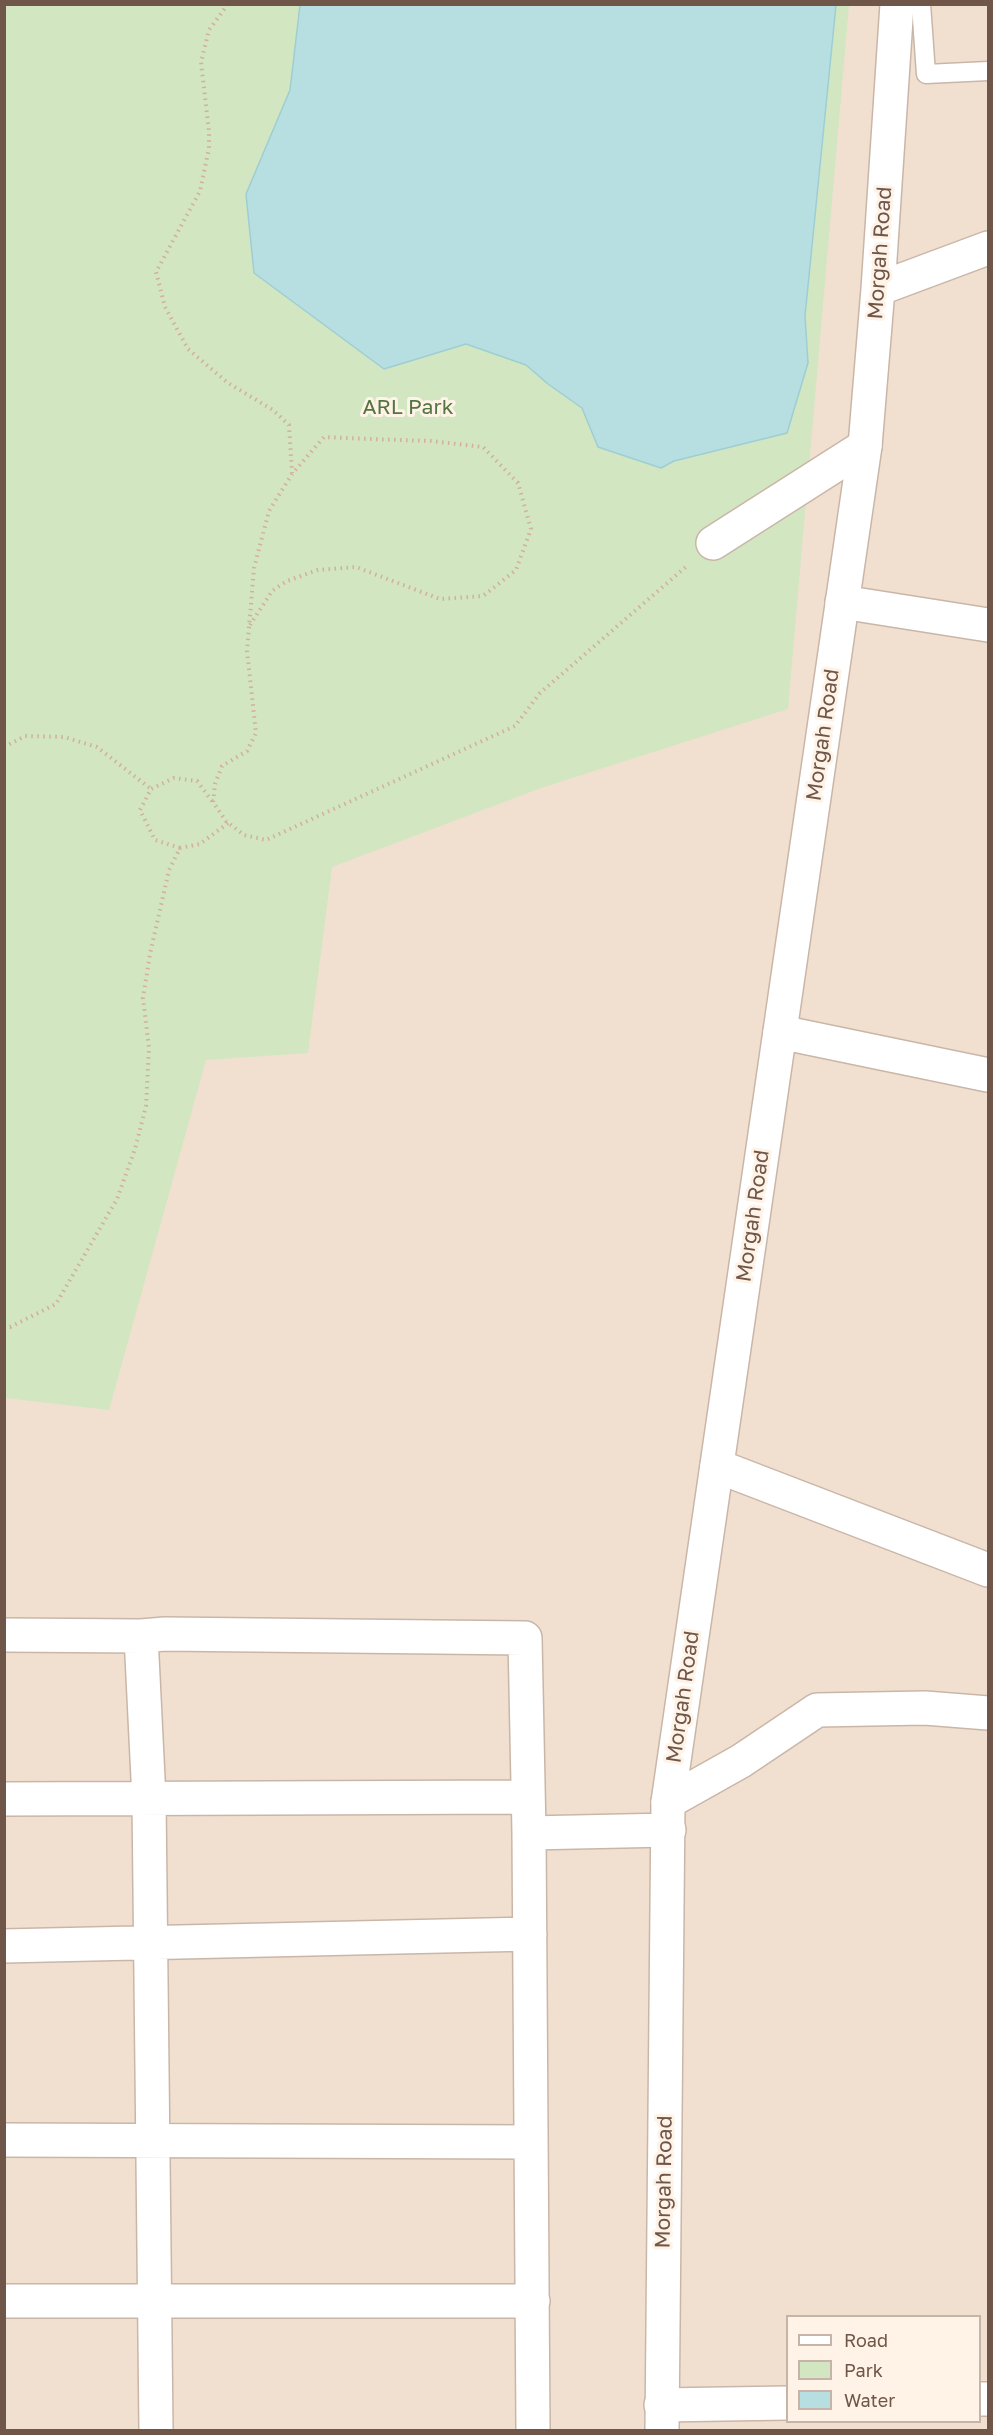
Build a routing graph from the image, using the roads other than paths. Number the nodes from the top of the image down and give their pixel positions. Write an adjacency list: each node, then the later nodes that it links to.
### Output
1 (897, 4): 5 (street, Morgah Road)
2 (921, 4): 3 (lane)
3 (988, 71)
4 (988, 249): 5 (street)
5 (878, 289): 6 (street, Morgah Road)
6 (865, 446): 7 (street); 8 (street, Morgah Road)
7 (713, 543)
8 (842, 602): 9 (street); 10 (street, Morgah Road)
9 (988, 625)
10 (780, 1032): 11 (street); 12 (street, Morgah Road)
11 (988, 1075)
12 (717, 1466): 13 (street); 20 (street, Morgah Road)
13 (988, 1570)
14 (4, 1635): 15 (street)
15 (141, 1636): 17 (street); 19 (street)
16 (988, 1713): 20 (street)
17 (528, 1797): 19 (street); 21 (street)
18 (4, 1799): 19 (street)
19 (149, 1799): 23 (street)
20 (668, 1816): 21 (street); 32 (street, Morgah Road)
21 (529, 1833): 22 (street)
22 (530, 1934): 23 (street); 27 (street)
23 (151, 1943): 24 (street); 26 (street)
24 (4, 1946)
25 (4, 2139): 26 (street)
26 (153, 2139): 27 (street); 28 (street)
27 (530, 2142): 30 (street)
28 (154, 2300): 29 (street); 30 (street); 33 (street)
29 (4, 2301)
30 (533, 2301): 34 (street)
31 (786, 2403): 32 (street)
32 (662, 2418)
33 (156, 2430)
34 (532, 2430)

